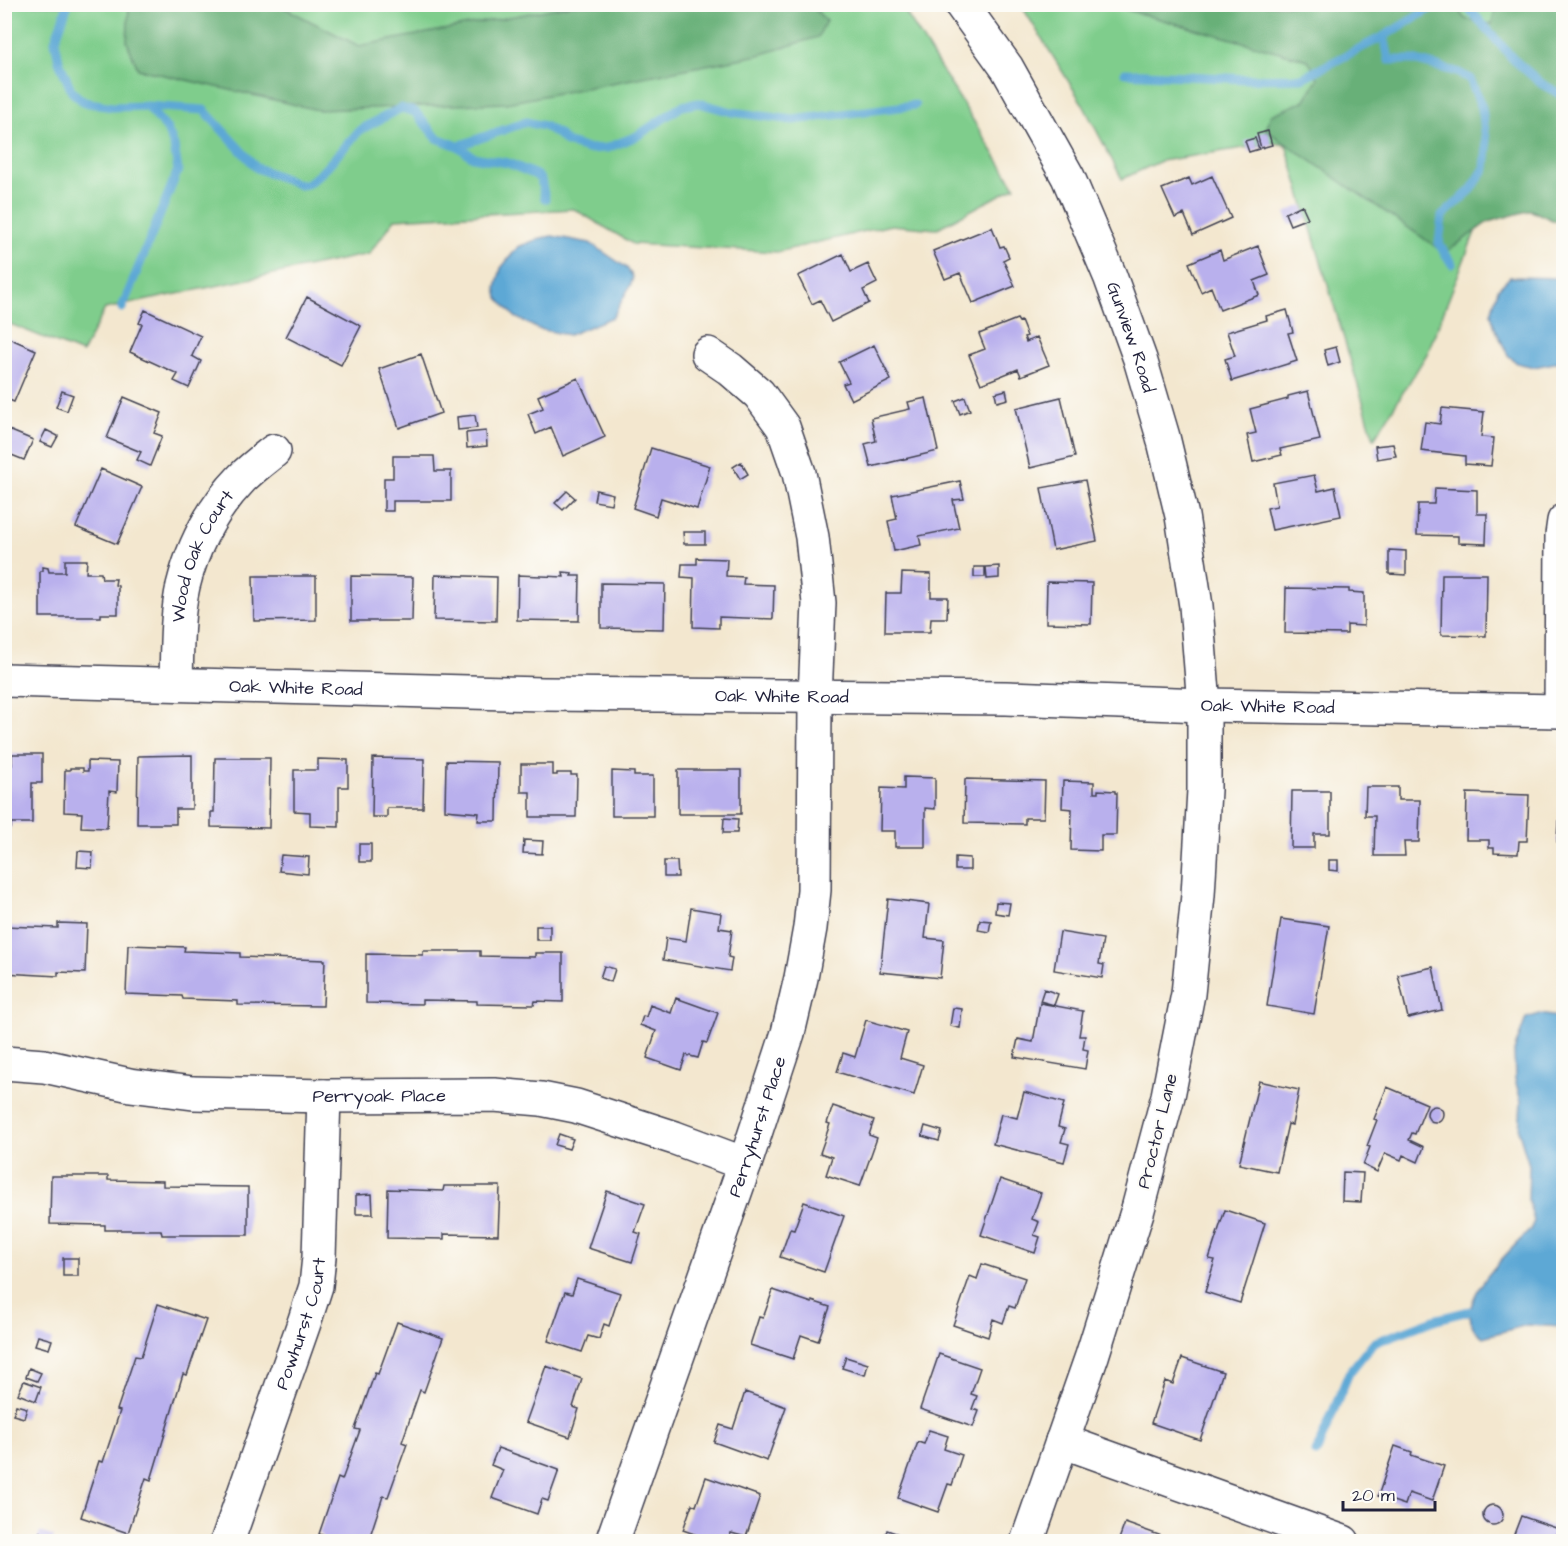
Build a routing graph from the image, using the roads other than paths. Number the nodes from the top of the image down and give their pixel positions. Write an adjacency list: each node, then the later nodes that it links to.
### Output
1 (961, 4): 8 (street, Gunview Road)
2 (708, 354): 7 (street, Perryhurst Place)
3 (274, 451): 6 (street, Wood Oak Court)
4 (1563, 521): 9 (street, Oak White Road)
5 (4, 680): 6 (street, Oak White Road)
6 (176, 683): 7 (street, Oak White Road)
7 (815, 697): 8 (street, Oak White Road); 12 (street, Perryhurst Place)
8 (1204, 705): 9 (street, Oak White Road); 13 (street, Proctor Lane)
9 (1562, 712)
10 (4, 1063): 11 (street, Perryoak Place)
11 (324, 1096): 12 (street, Perryoak Place); 14 (street, Powhurst Court)
12 (745, 1164): 15 (street, Perryhurst Place)
13 (1062, 1441): 16 (street, Proctor Lane); 17 (street)
14 (227, 1542)
15 (612, 1542)
16 (1027, 1542)
17 (1343, 1542)

